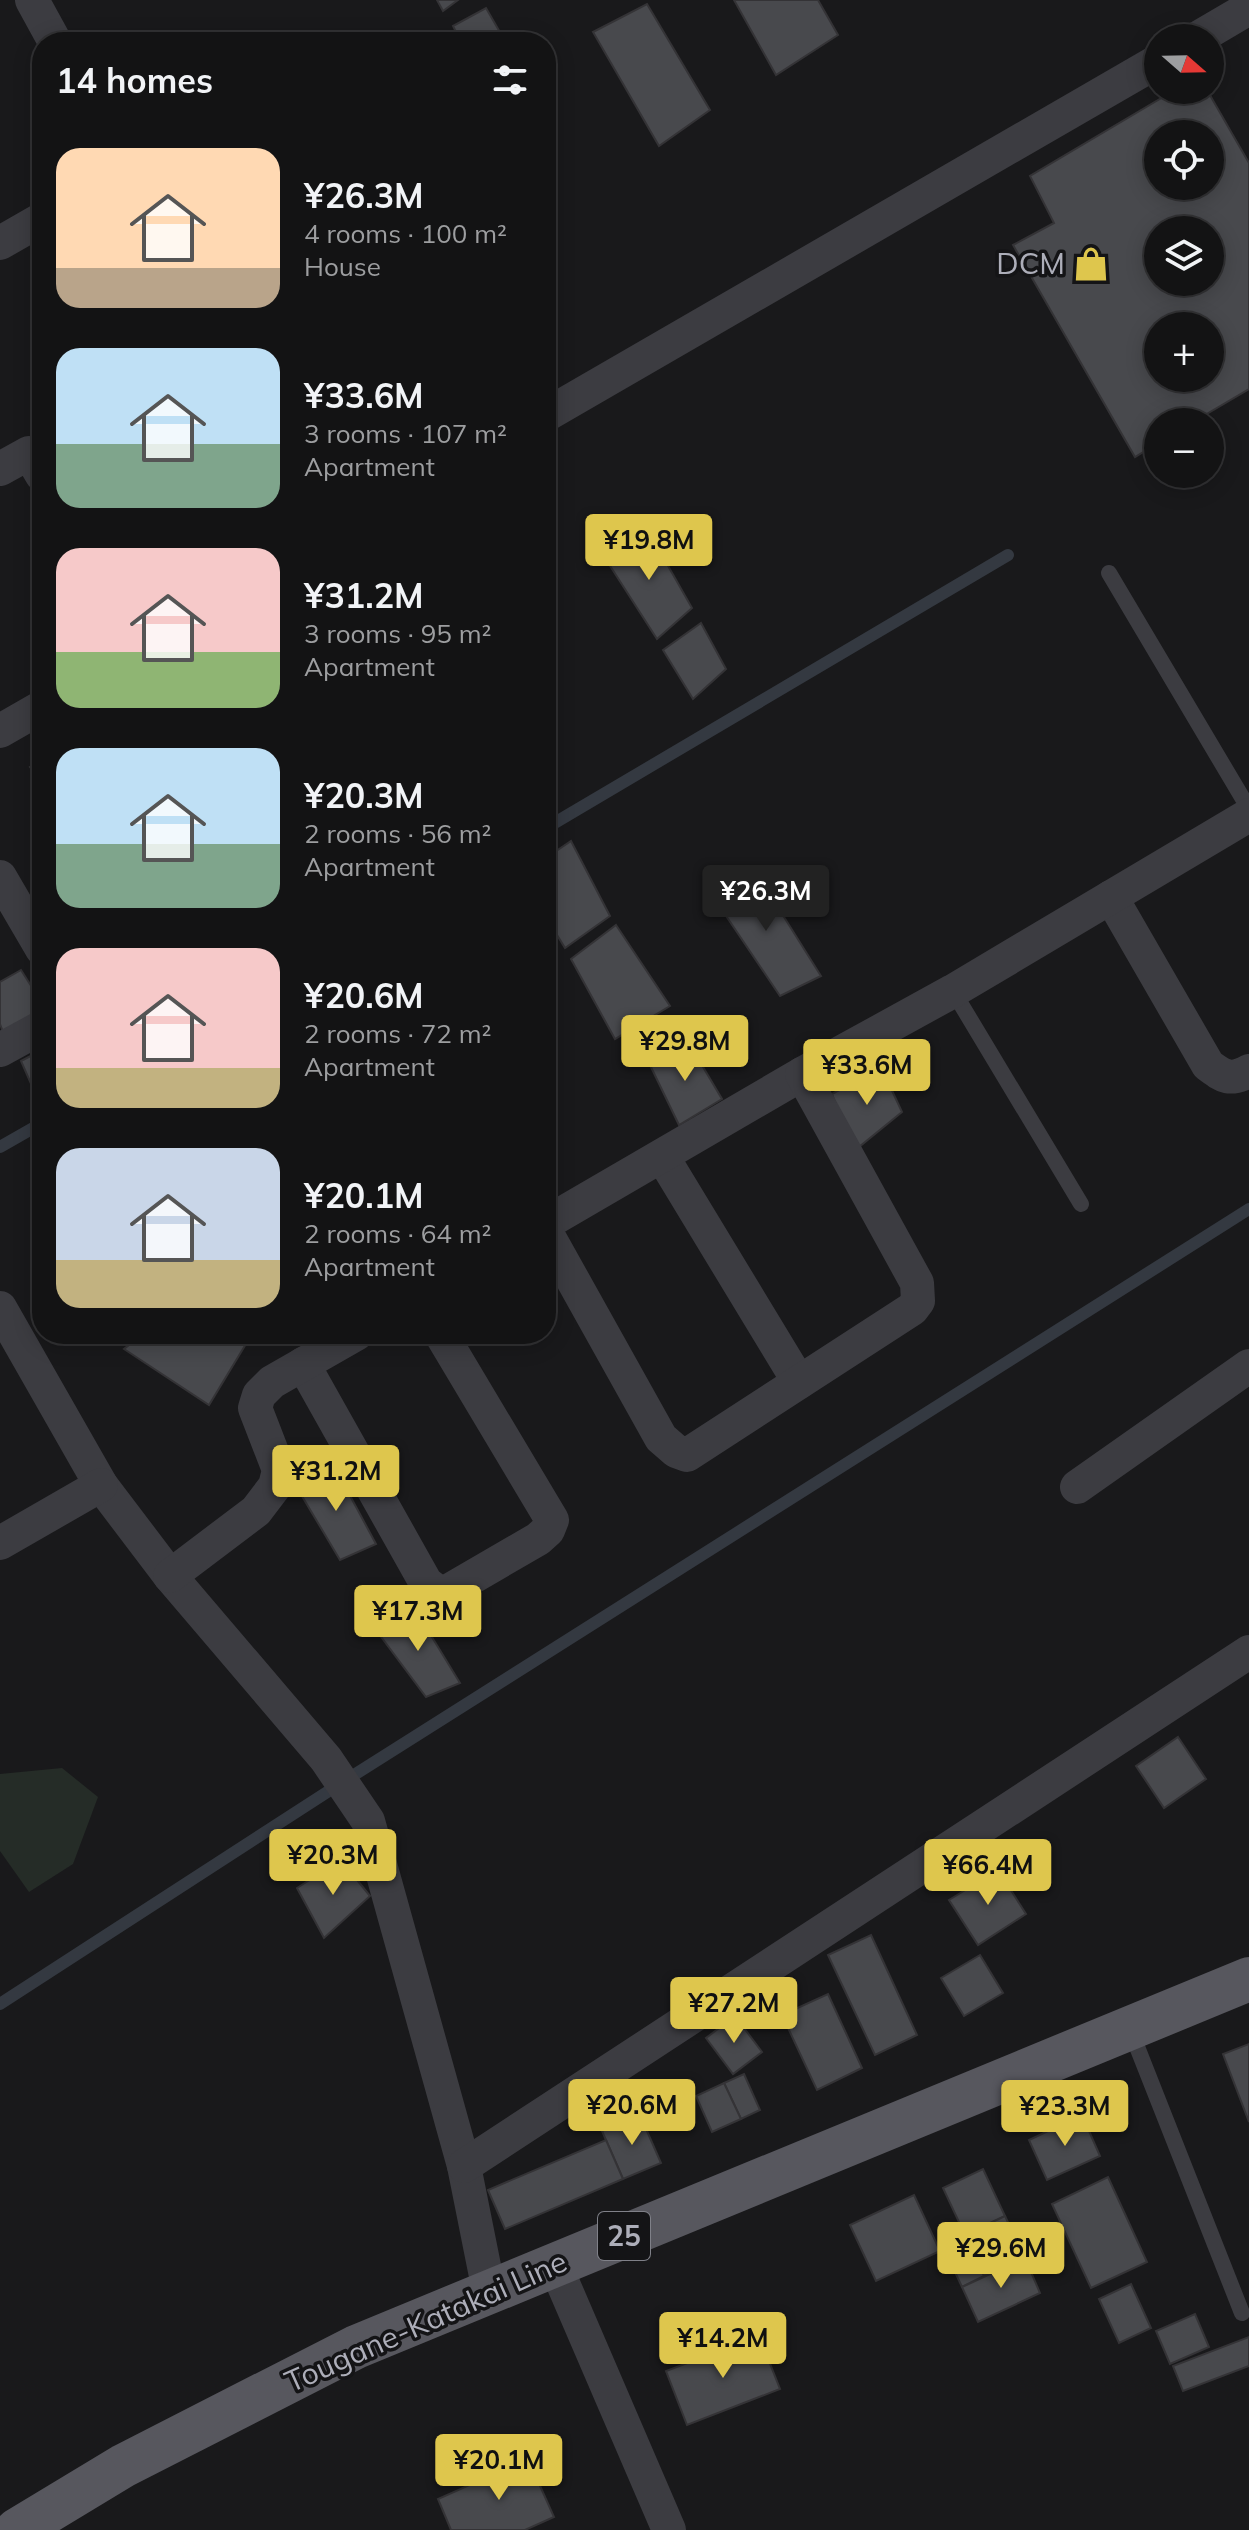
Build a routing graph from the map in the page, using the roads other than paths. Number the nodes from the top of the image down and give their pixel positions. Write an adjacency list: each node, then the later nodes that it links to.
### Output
1 (32, 0): 4 (street)
2 (1249, 8): 3 (street)
3 (1222, 24)
4 (50, 32)
5 (1144, 69): 8 (street)
6 (32, 225): 7 (street)
7 (0, 243)
8 (556, 409)
9 (32, 458): 10 (street)
10 (0, 469)
11 (1109, 573): 14 (lane)
12 (32, 713): 13 (street)
13 (0, 731)
14 (1249, 809)
15 (1249, 815): 17 (street)
16 (0, 877): 18 (street)
17 (1111, 897): 19 (street); 22 (street)
18 (32, 932)
19 (953, 991): 23 (street); 25 (lane)
20 (32, 1032): 21 (street)
21 (0, 1050)
22 (1249, 1071)
23 (802, 1074): 24 (street); 33 (street)
24 (662, 1156): 26 (street); 33 (street)
25 (1081, 1204)
26 (556, 1217)
27 (556, 1250): 33 (street)
28 (0, 1308): 34 (street)
29 (338, 1344): 31 (street)
30 (447, 1344): 31 (street)
31 (303, 1364): 37 (street)
32 (1249, 1366): 35 (street)
33 (799, 1382)
34 (101, 1485): 36 (street); 37 (street)
35 (1077, 1487)
36 (0, 1543)
37 (170, 1576): 41 (street)
38 (1249, 1652): 41 (street)
39 (1249, 1979): 40 (main road, Tougane-Katakai Line / 25)
40 (1130, 2029): 42 (main road, Tougane-Katakai Line / 25); 44 (lane)
41 (464, 2166): 43 (street)
42 (555, 2265): 43 (main road, Tougane-Katakai Line / 25); 46 (street)
43 (489, 2291): 45 (main road, Tougane-Katakai Line / 25)
44 (1242, 2313)
45 (17, 2530)
46 (669, 2530)

